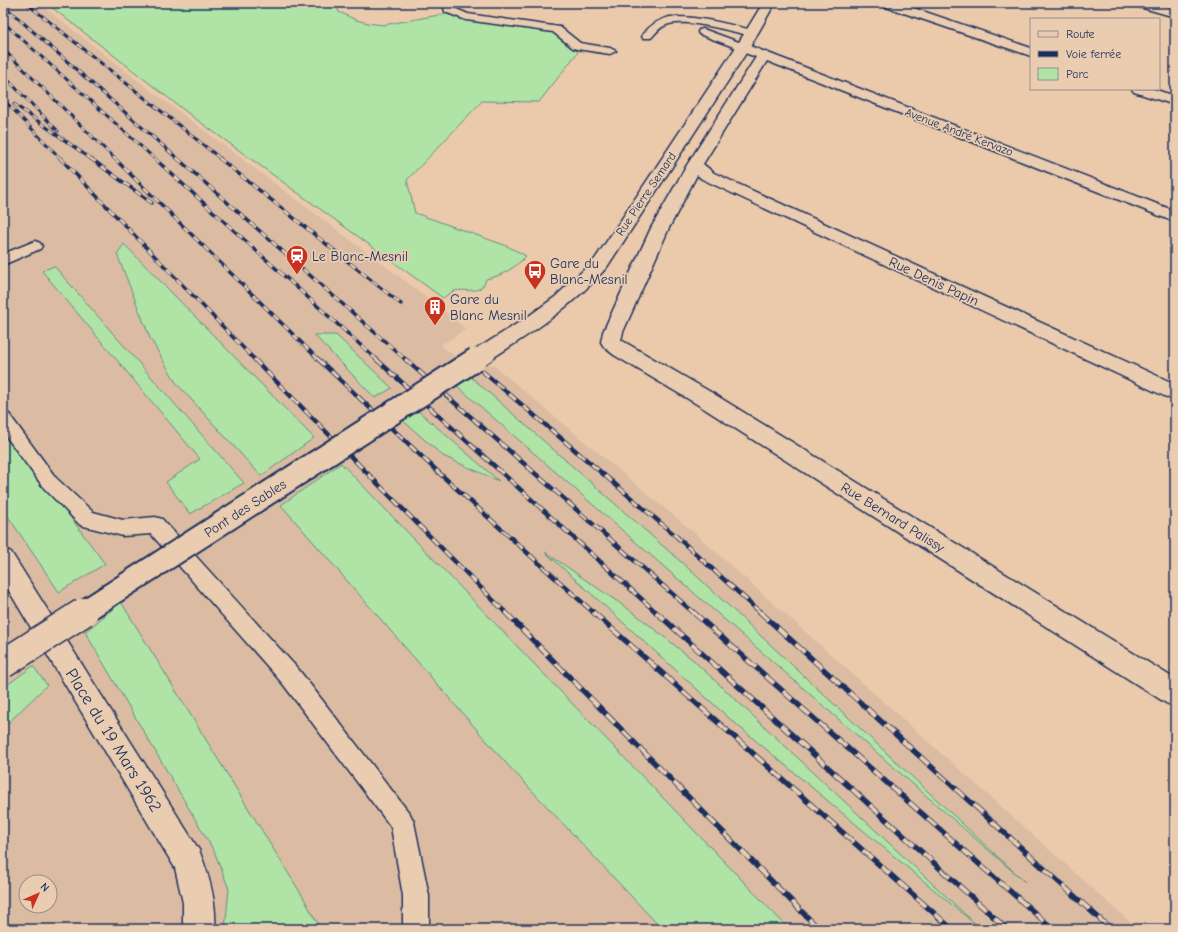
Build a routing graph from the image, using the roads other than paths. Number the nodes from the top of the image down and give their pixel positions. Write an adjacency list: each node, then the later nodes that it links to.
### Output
1 (769, 3): 6 (street, Rue Pierre Semard)
2 (887, 3): 8 (street)
3 (1140, 3): 5 (street)
4 (449, 6): 7 (lane)
5 (1175, 13)
6 (748, 40): 6 (lane); 9 (street, Avenue André Kervazo); 17 (street, Rue Pierre Semard)
7 (610, 51)
8 (1030, 52)
9 (764, 55): 12 (street, Rue Pierre Semard); 13 (street, Avenue André Kervazo)
10 (1142, 90): 11 (street)
11 (1175, 101)
12 (695, 165): 16 (street, Rue Pierre Semard); 18 (street, Rue Denis Papin)
13 (1175, 217)
14 (35, 246): 15 (lane)
15 (3, 260)
16 (610, 342): 22 (street, Rue Bernard Palissy)
17 (487, 352): 21 (street, Pont des Sables, bridge)
18 (1175, 394)
19 (3, 419): 24 (lane)
20 (3, 559): 23 (street, Place du 19 Mars 1962)
21 (3, 664)
22 (1175, 694)
23 (199, 929)
24 (416, 929)

